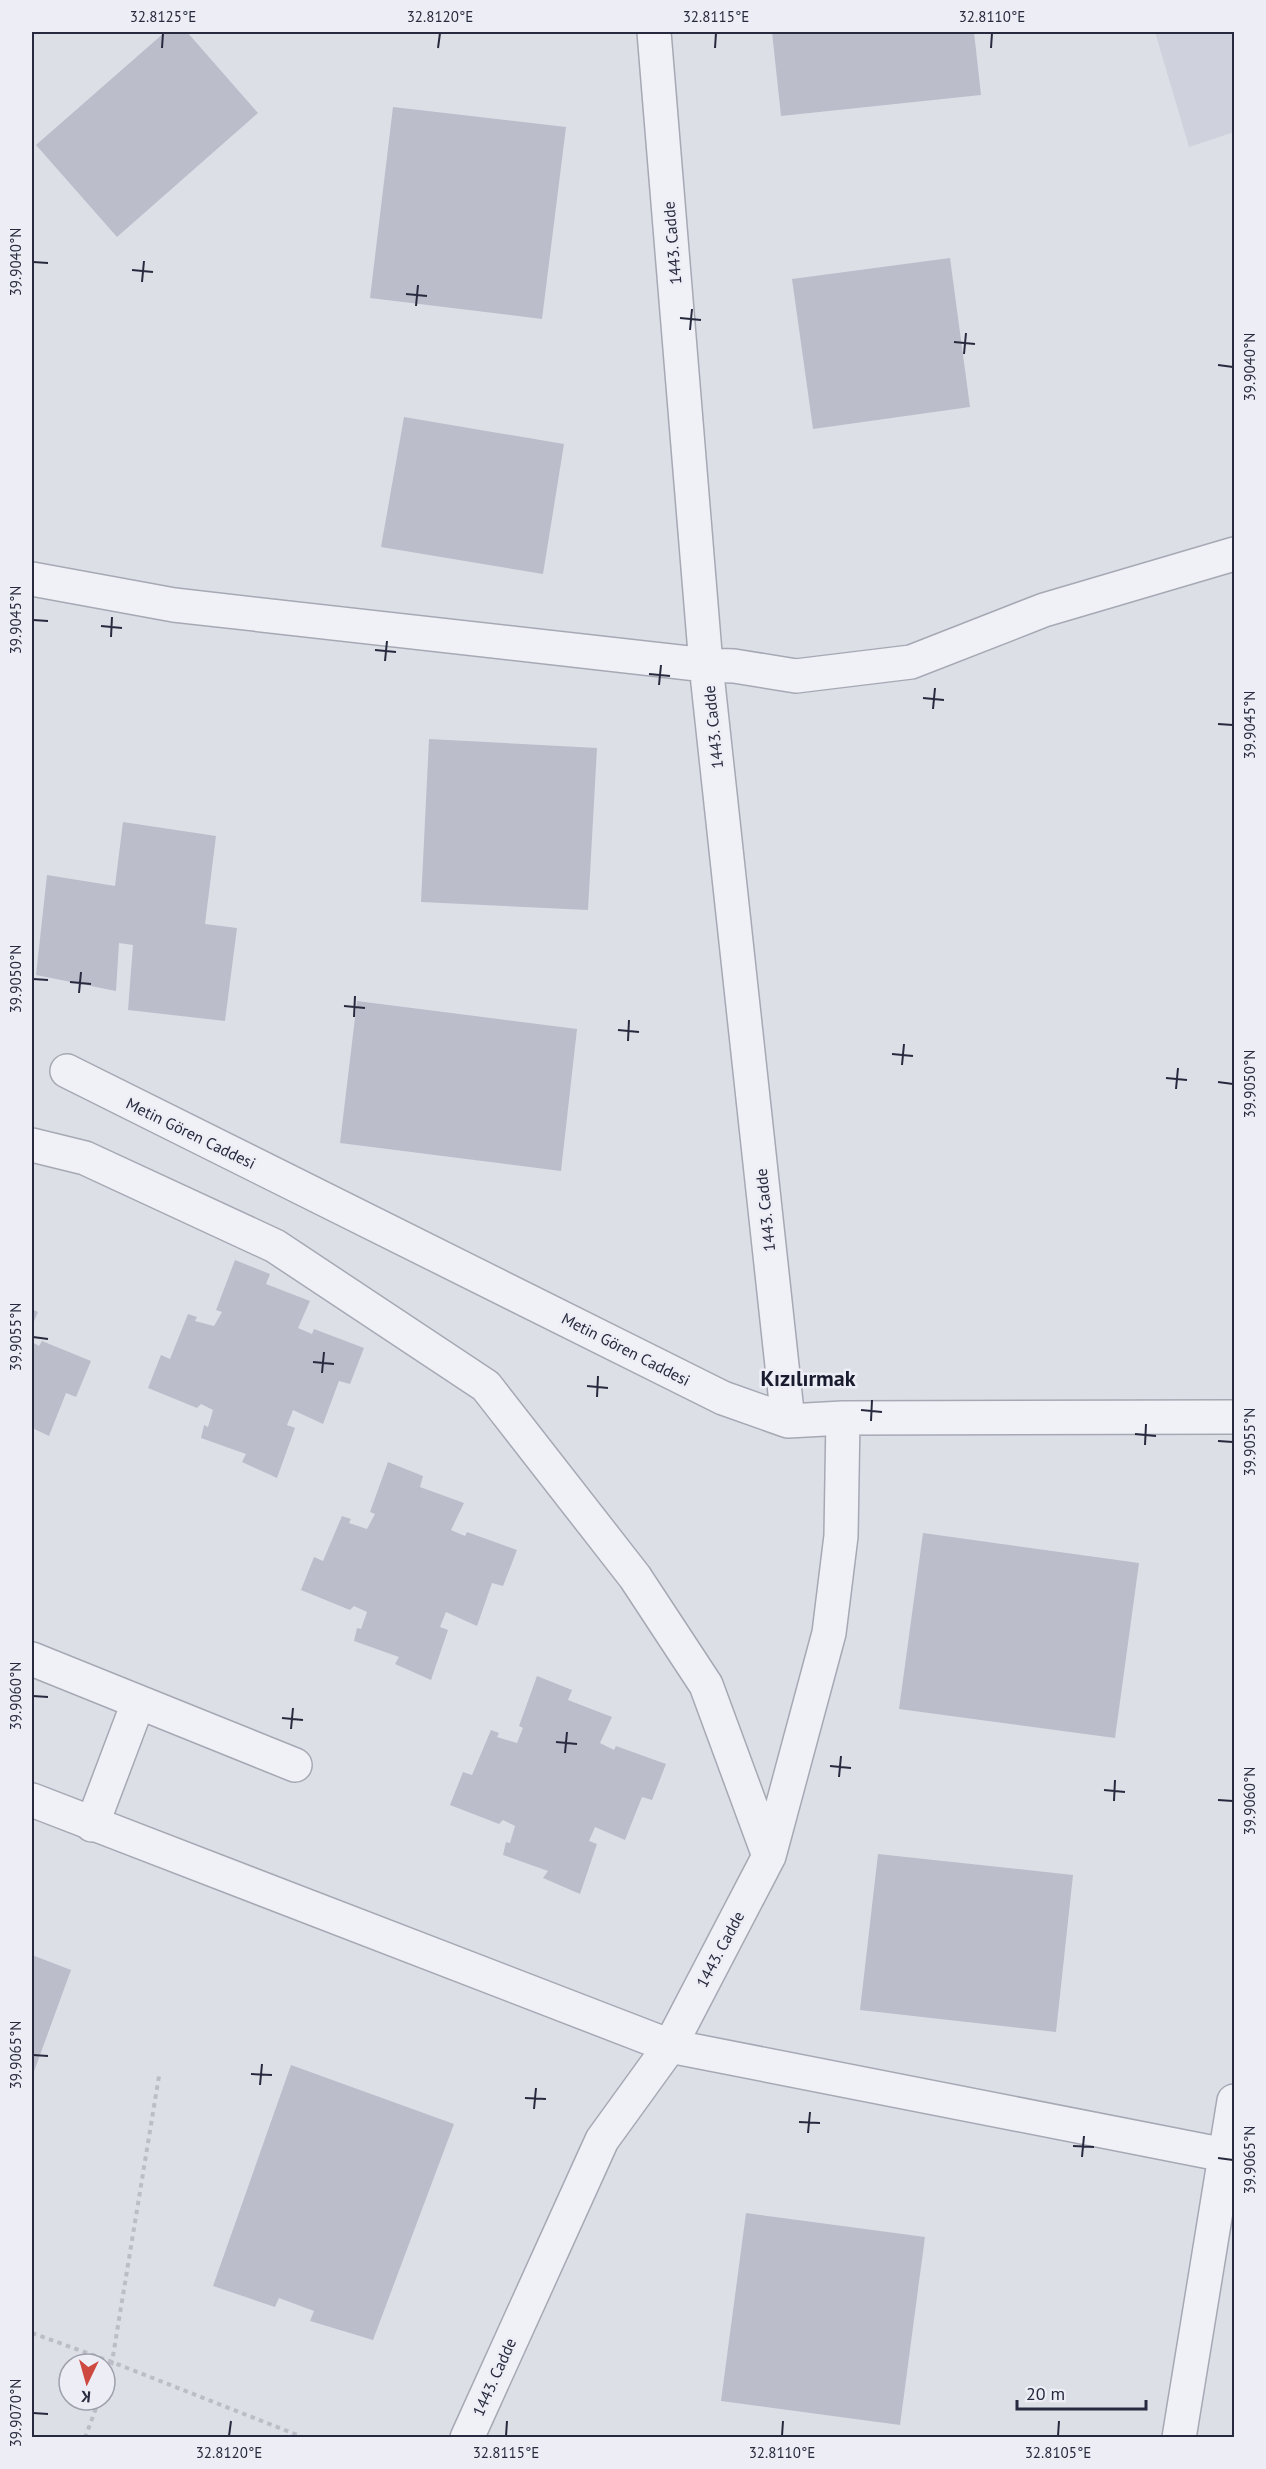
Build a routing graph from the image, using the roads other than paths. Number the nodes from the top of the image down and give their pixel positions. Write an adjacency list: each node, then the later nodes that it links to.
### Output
1 (654, 32): 4 (street, 1443. Cadde)
2 (1234, 554): 4 (street)
3 (32, 579): 4 (street)
4 (706, 665): 9 (street, 1443. Cadde)
5 (67, 1071): 9 (street, Metin Gören Caddesi)
6 (32, 1145): 15 (street)
7 (1234, 1417): 8 (street, Metin Gören Caddesi)
8 (843, 1418): 9 (street, Metin Gören Caddesi); 15 (street, 1443. Cadde)
9 (788, 1421)
10 (32, 1659): 11 (street)
11 (138, 1703): 12 (street); 14 (street)
12 (295, 1766)
13 (32, 1800): 14 (street)
14 (92, 1825): 16 (street)
15 (769, 1856): 16 (street, 1443. Cadde)
16 (669, 2046): 18 (street); 19 (street, 1443. Cadde)
17 (1234, 2101): 18 (street)
18 (1225, 2155): 20 (street)
19 (467, 2438)
20 (1179, 2438)

